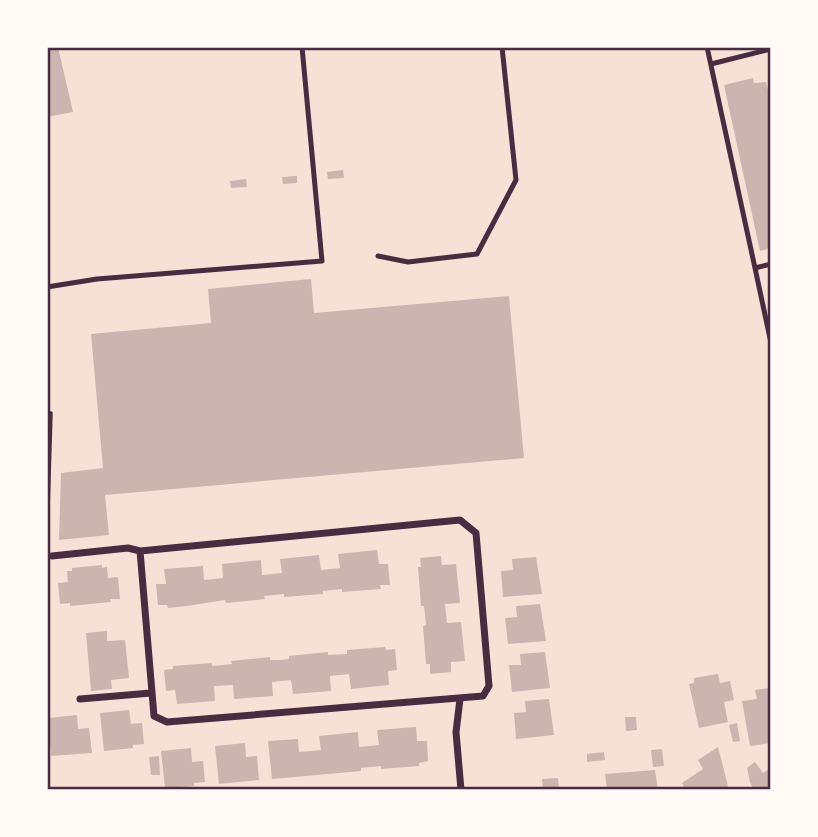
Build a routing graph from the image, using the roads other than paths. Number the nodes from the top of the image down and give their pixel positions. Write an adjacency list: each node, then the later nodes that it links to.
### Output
1 (302, 47): 9 (lane)
2 (502, 47): 6 (lane)
3 (707, 47): 5 (lane)
4 (771, 49): 5 (lane)
5 (711, 64): 8 (lane)
6 (378, 256)
7 (771, 264): 8 (lane)
8 (755, 268): 10 (lane)
9 (47, 287)
10 (768, 320): 11 (lane)
11 (771, 343)
12 (140, 551): 13 (street); 14 (street); 16 (street)
13 (52, 556)
14 (151, 692): 15 (street); 16 (street)
15 (80, 699)
16 (460, 699): 17 (street)
17 (461, 790)

